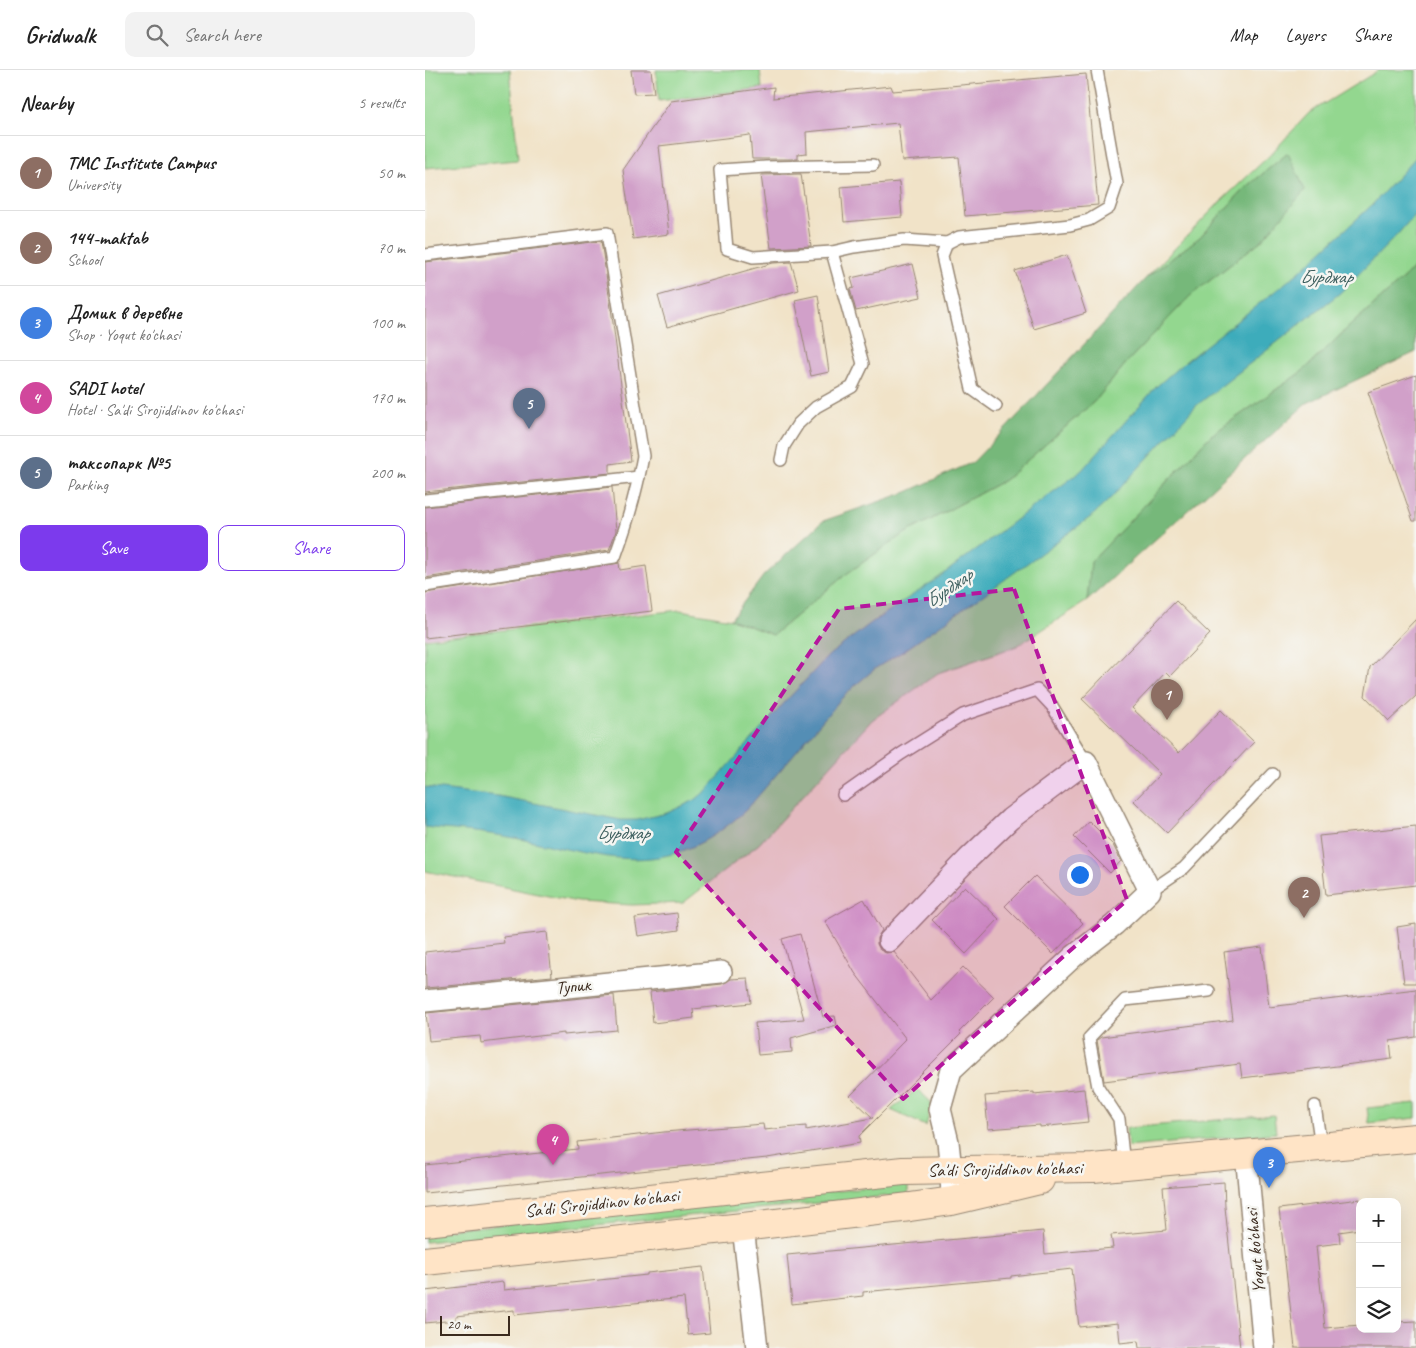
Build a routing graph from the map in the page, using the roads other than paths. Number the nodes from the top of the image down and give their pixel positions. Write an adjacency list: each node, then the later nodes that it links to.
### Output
1 (1097, 70): 3 (lane)
2 (873, 165): 4 (lane)
3 (947, 242): 4 (lane); 6 (lane)
4 (832, 252): 7 (lane)
5 (425, 255): 8 (lane)
6 (996, 406)
7 (781, 460)
8 (639, 477): 9 (lane); 10 (lane)
9 (425, 500)
10 (425, 586)
11 (1086, 762): 13 (lane); 14 (street); 15 (street)
12 (1273, 774): 14 (lane)
13 (843, 795)
14 (1150, 891): 25 (street)
15 (889, 941)
16 (721, 972): 18 (street, Тупик)
17 (1209, 991): 23 (lane)
18 (425, 1001)
19 (1315, 1106): 21 (lane)
20 (1416, 1138): 21 (street)
21 (1321, 1146): 22 (street)
22 (1246, 1153): 23 (street); 31 (street, Yoqut ko'chasi)
23 (1124, 1165): 24 (street)
24 (1093, 1168): 25 (street, Sa'di Sirojiddinov ko'chasi); 26 (street, Sa'di Sirojiddinov ko'chasi)
25 (951, 1170): 26 (street); 27 (street, Sa'di Sirojiddinov ko'chasi)
26 (951, 1201): 28 (street, Sa'di Sirojiddinov ko'chasi)
27 (425, 1222)
28 (743, 1227): 29 (street, Sa'di Sirojiddinov ko'chasi); 30 (street)
29 (425, 1261)
30 (757, 1348)
31 (1264, 1348)

